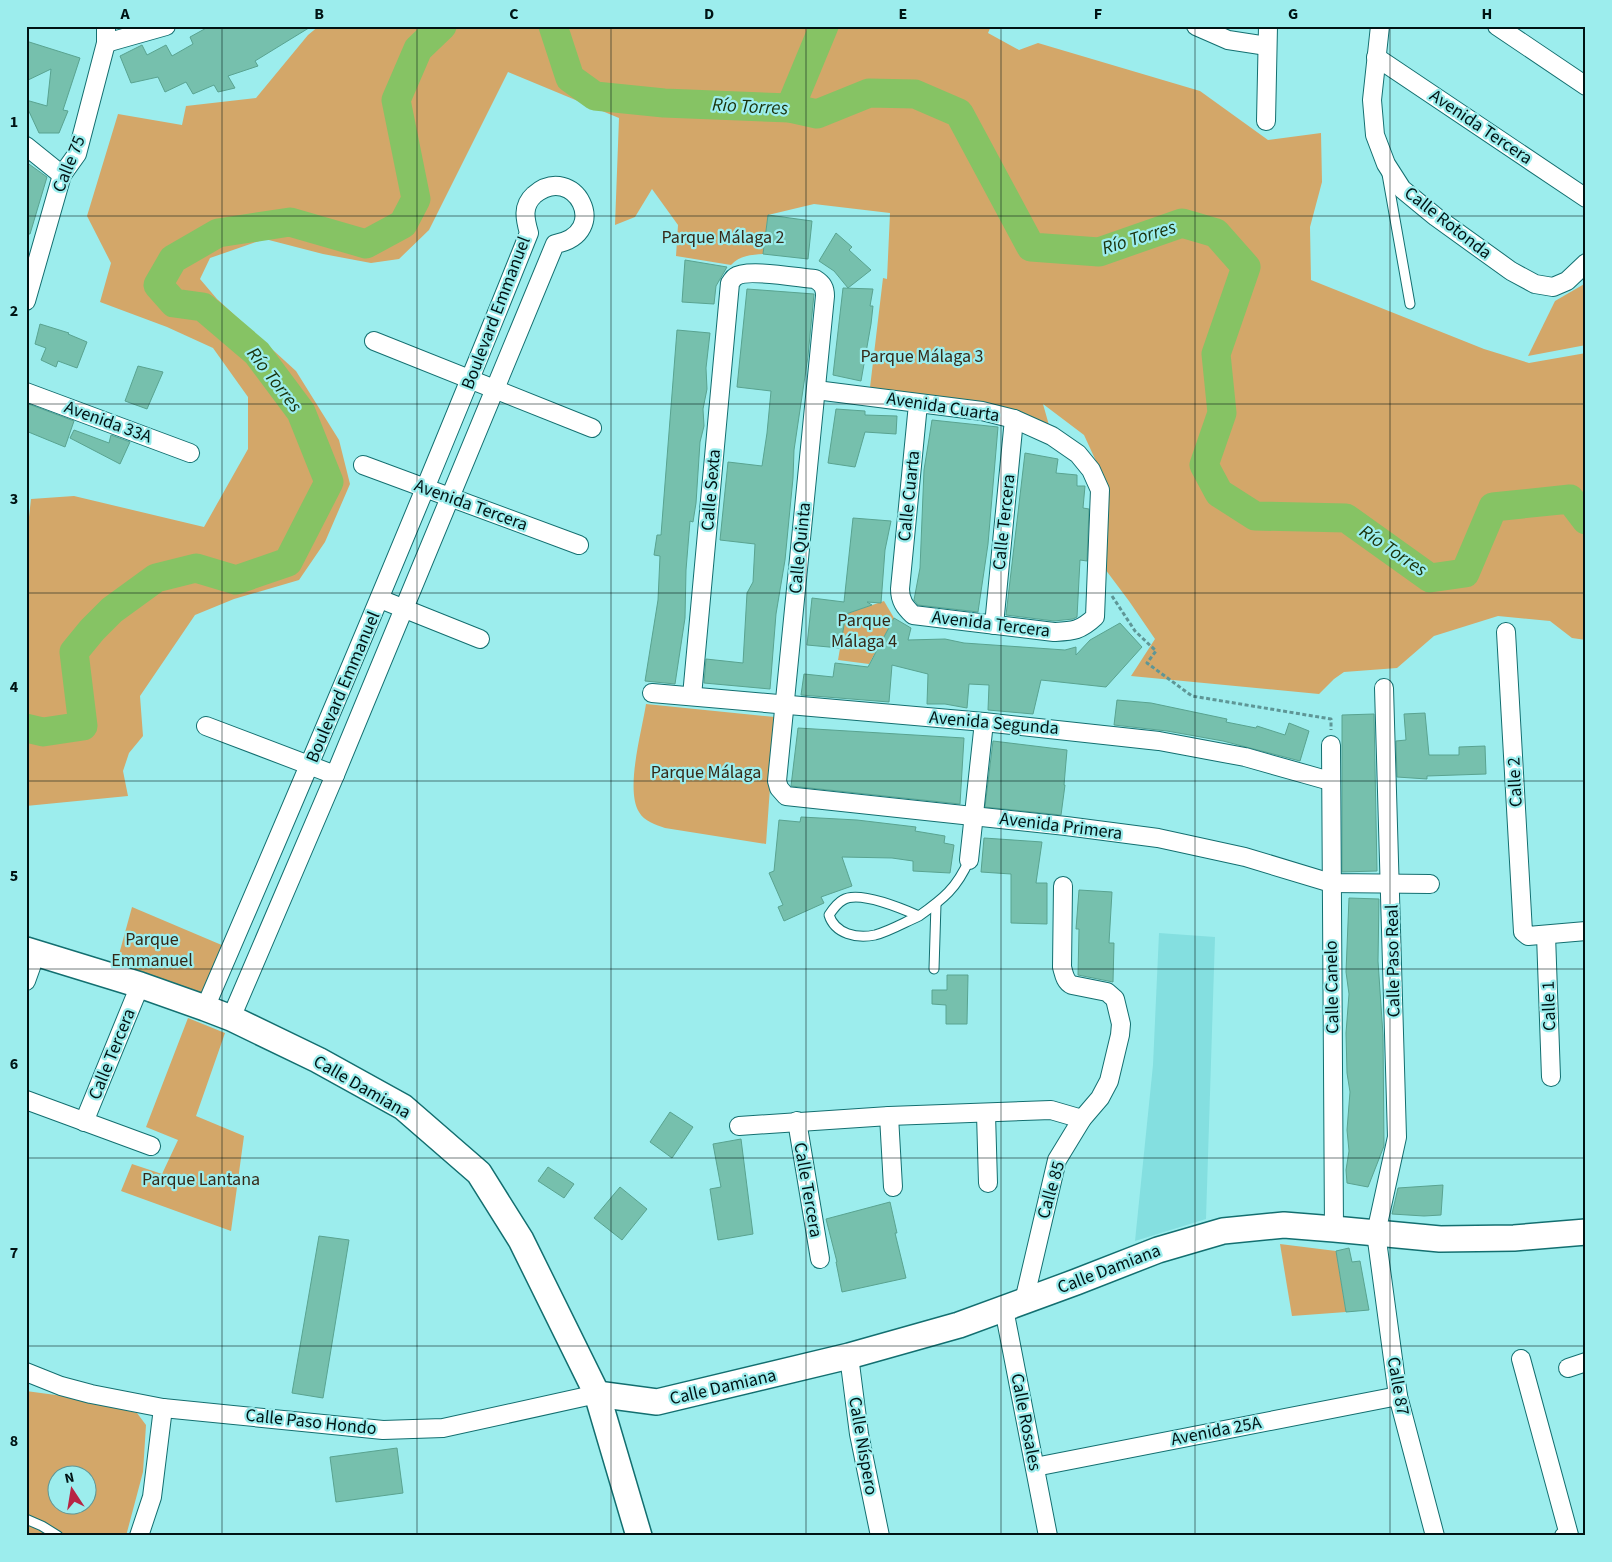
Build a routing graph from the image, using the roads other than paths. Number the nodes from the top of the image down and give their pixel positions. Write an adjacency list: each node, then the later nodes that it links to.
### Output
1 (166, 26): 6 (street)
2 (1196, 26): 7 (street)
3 (1268, 26): 7 (street)
4 (1380, 26): 8 (street, Calle Rotonda)
5 (1497, 26): 9 (street)
6 (106, 34): 13 (street, Calle 75)
7 (1267, 46): 10 (street)
8 (1376, 57): 12 (street, Calle Rotonda); 14 (street, Avenida Tercera)
9 (1586, 86)
10 (1266, 121)
11 (26, 146): 13 (street)
12 (1386, 164): 15 (street, Calle Rotonda); 18 (lane)
13 (62, 175): 17 (street, Calle 75)
14 (1586, 198)
15 (1586, 263)
16 (825, 296): 22 (street, Calle Quinta); 41 (street, Calle Sexta)
17 (26, 301)
18 (1410, 304)
19 (374, 340): 20 (street)
20 (471, 379): 21 (street); 21 (street, Boulevard Emmanuel); 29 (street, Boulevard Emmanuel)
21 (496, 389): 26 (street); 30 (street, Boulevard Emmanuel)
22 (816, 390): 24 (street, Avenida Cuarta); 42 (street, Calle Quinta)
23 (26, 392): 27 (street, Avenida 33A)
24 (918, 404): 25 (street, Avenida Cuarta); 32 (street, Calle Cuarta)
25 (1014, 419): 35 (street, Avenida Cuarta); 36 (street, Calle Tercera)
26 (592, 428)
27 (190, 453)
28 (363, 465): 29 (street, Avenida Tercera)
29 (426, 489): 30 (street, Avenida Tercera); 33 (street, Boulevard Emmanuel)
30 (451, 499): 31 (street, Avenida Tercera); 34 (street, Boulevard Emmanuel)
31 (579, 545)
32 (900, 589): 36 (street, Avenida Tercera)
33 (380, 599): 34 (street); 46 (street, Boulevard Emmanuel)
34 (404, 609): 38 (street); 47 (street, Boulevard Emmanuel)
35 (1095, 617): 36 (street, Avenida Tercera)
36 (994, 625)
37 (1506, 632): 59 (street, Calle 2)
38 (480, 639)
39 (1384, 688): 53 (street, Calle Paso Real)
40 (652, 693): 41 (street, Avenida Segunda)
41 (692, 696): 42 (street, Avenida Segunda)
42 (785, 704): 43 (street, Avenida Segunda); 49 (street, Calle Quinta)
43 (984, 722): 48 (street, Avenida Segunda); 50 (street)
44 (206, 726): 46 (street)
45 (1331, 745): 48 (street, Calle Canelo)
46 (310, 765): 47 (street); 64 (street, Boulevard Emmanuel)
47 (335, 775): 65 (street, Boulevard Emmanuel)
48 (1330, 781): 52 (street, Calle Canelo)
49 (786, 796): 50 (street, Avenida Primera)
50 (973, 816): 51 (street); 52 (street, Avenida Primera)
51 (969, 860): 56 (lane)
52 (1331, 883): 53 (street, Avenida Primera); 77 (street, Calle Canelo)
53 (1391, 884): 54 (street, Avenida Primera); 79 (street, Calle Paso Real)
54 (1430, 884)
55 (1063, 886): 70 (street, Calle 85)
56 (936, 904): 57 (lane); 61 (lane)
57 (919, 916): 57 (lane)
58 (1586, 931): 59 (street)
59 (1546, 935): 66 (street, Calle 1)
60 (31, 951): 62 (street); 63 (street, Calle Damiana)
61 (934, 969)
62 (26, 981)
63 (140, 985): 64 (street, Calle Damiana); 72 (street, Calle Tercera)
64 (205, 1008): 65 (street, Calle Damiana)
65 (231, 1018): 87 (street, Calle Damiana)
66 (1551, 1077)
67 (26, 1100): 72 (street)
68 (986, 1114): 69 (street); 70 (street); 75 (street)
69 (889, 1116): 71 (street); 76 (street)
70 (1082, 1119): 81 (street, Calle 85)
71 (797, 1121): 73 (street); 80 (street, Calle Tercera)
72 (84, 1122): 74 (street)
73 (739, 1126)
74 (151, 1146)
75 (988, 1183)
76 (893, 1187)
77 (1334, 1229): 79 (street, Calle Damiana); 81 (street, Calle Damiana)
78 (1586, 1232): 79 (street, Calle Damiana)
79 (1376, 1233): 88 (street, Calle 87)
80 (820, 1259)
81 (1014, 1305): 82 (street, Calle Damiana); 90 (street, Calle Rosales)
82 (848, 1356): 87 (street, Calle Damiana); 95 (street, Calle Níspero)
83 (1521, 1359): 98 (street)
84 (1586, 1362): 85 (street)
85 (1568, 1368)
86 (26, 1372): 89 (street, Calle Paso Hondo)
87 (597, 1394): 89 (street, Calle Paso Hondo); 94 (street)
88 (1398, 1396): 90 (street, Avenida 25A); 97 (street, Calle 87)
89 (164, 1408): 93 (street)
90 (1035, 1467): 96 (street, Calle Rosales)
91 (26, 1519): 92 (lane)
92 (58, 1536)
93 (139, 1536)
94 (638, 1536)
95 (880, 1536)
96 (1048, 1536)
97 (1435, 1536)
98 (1564, 1536)

